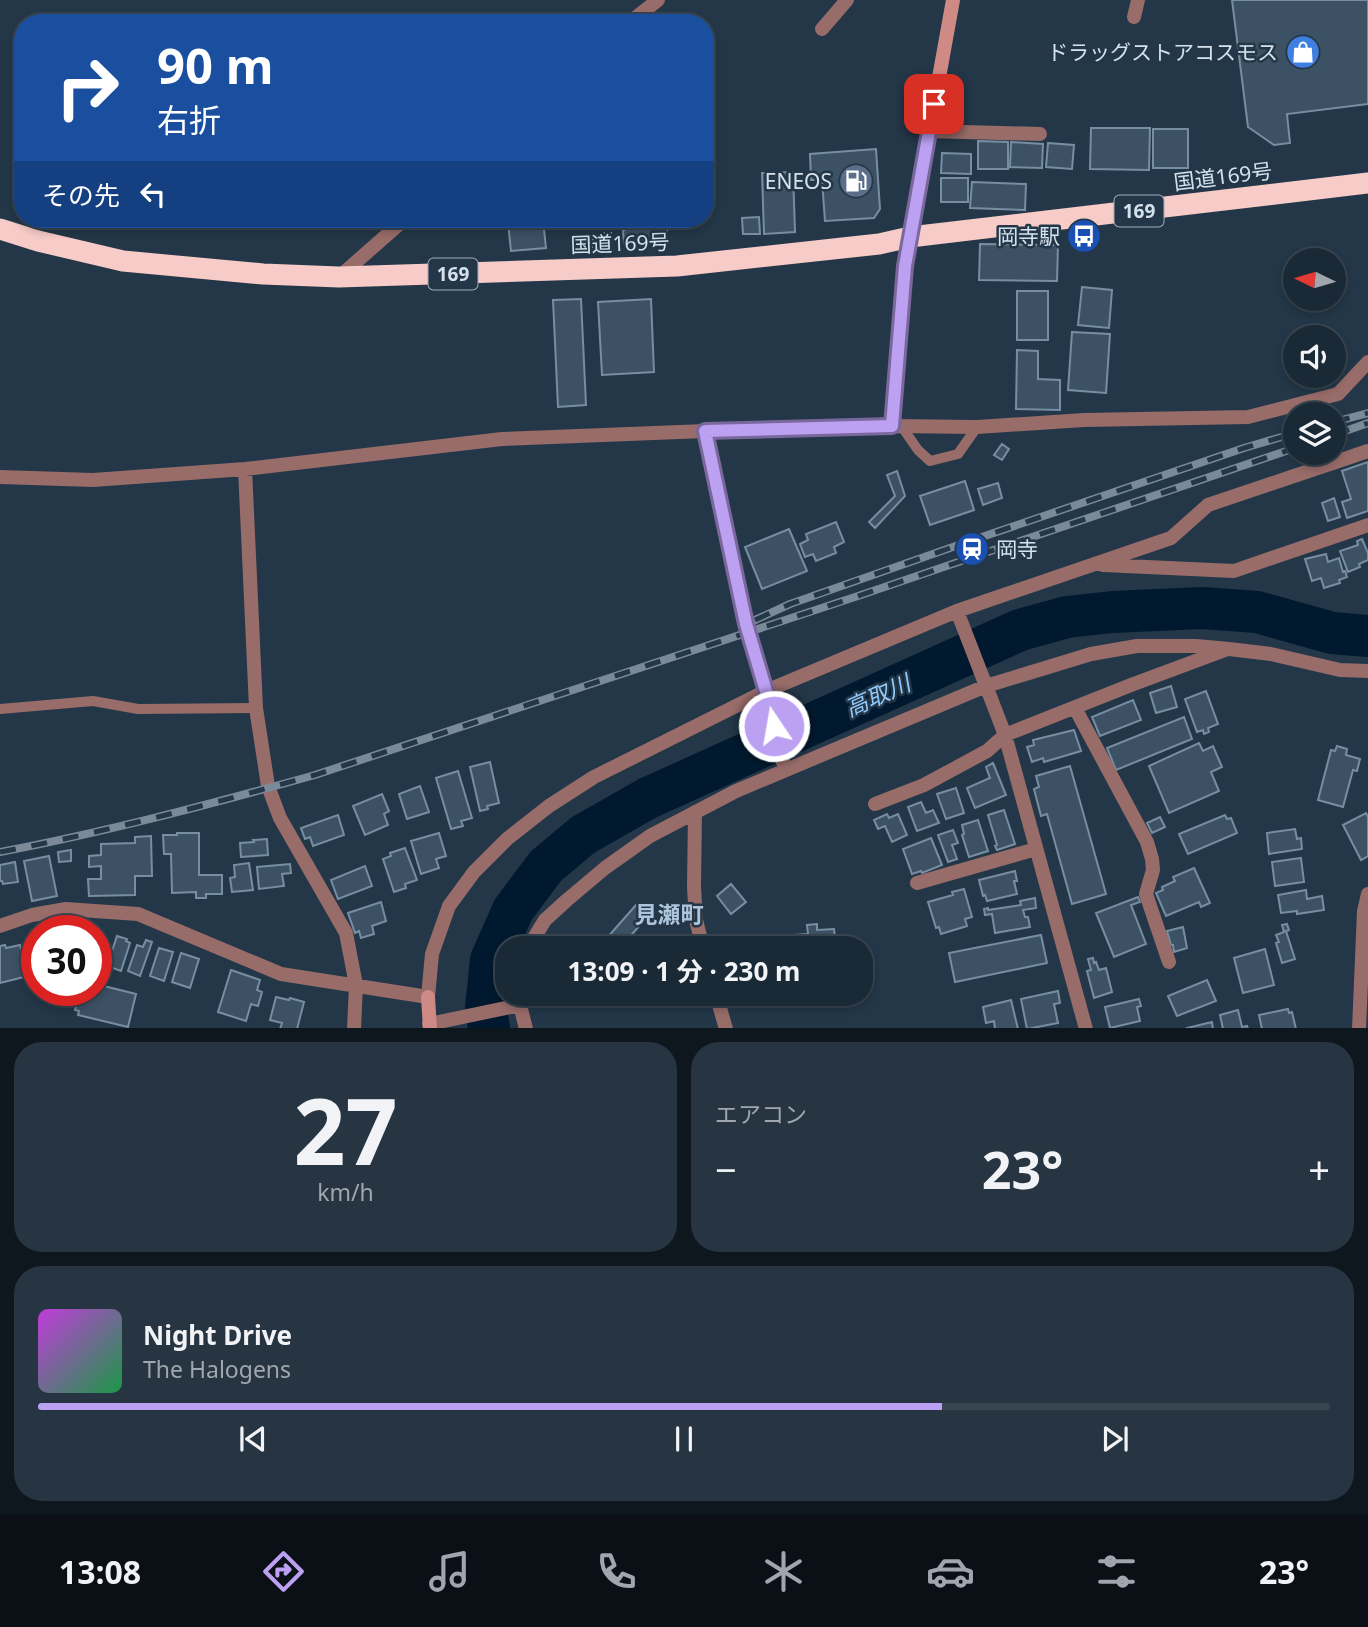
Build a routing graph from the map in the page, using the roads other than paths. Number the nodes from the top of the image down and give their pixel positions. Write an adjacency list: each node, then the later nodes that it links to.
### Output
1 (658, 0): 5 (street)
2 (847, 0): 7 (street)
3 (953, 0): 8 (main road)
4 (1138, 0): 6 (street)
5 (640, 14)
6 (1134, 17)
7 (821, 29)
8 (929, 131): 9 (street); 13 (main road)
9 (1040, 134)
10 (1368, 183): 13 (highway, 国道169号 / 169)
11 (395, 228): 14 (street)
12 (0, 229): 14 (highway, 国道169号 / 169)
13 (910, 237): 14 (highway, 国道169号 / 169); 16 (main road)
14 (338, 277)
15 (1368, 362): 17 (street)
16 (897, 427): 17 (street); 17 (lane); 18 (street)
17 (977, 427)
18 (705, 431): 20 (street); 28 (street)
19 (1368, 451): 23 (street)
20 (245, 469): 21 (street); 29 (street)
21 (0, 477)
22 (1368, 525): 23 (street)
23 (1095, 564): 24 (street)
24 (958, 615): 27 (street); 28 (street)
25 (1229, 649): 26 (street); 27 (street); 30 (street)
26 (1368, 671)
27 (984, 681): 32 (street); 33 (street)
28 (766, 691): 33 (street); 44 (street)
29 (256, 708): 31 (lane); 43 (street)
30 (1075, 708): 32 (street); 42 (street)
31 (0, 709)
32 (1006, 736): 34 (street); 36 (street)
33 (783, 767): 35 (street)
34 (875, 804)
35 (695, 812): 40 (street); 41 (street)
36 (1037, 849): 37 (street); 53 (street)
37 (917, 883)
38 (1368, 894): 49 (street)
39 (0, 926): 43 (street)
40 (535, 936)
41 (700, 936)
42 (1169, 962)
43 (356, 985): 44 (street); 50 (street)
44 (428, 997): 48 (main road)
45 (502, 1006): 48 (street)
46 (518, 1006): 51 (street)
47 (720, 1006): 52 (street)
48 (430, 1026)
49 (1362, 1027)
50 (354, 1028)
51 (526, 1028)
52 (726, 1028)
53 (1086, 1028)

